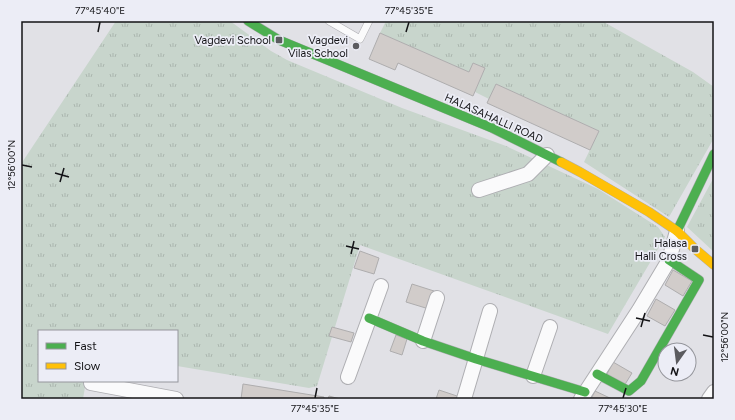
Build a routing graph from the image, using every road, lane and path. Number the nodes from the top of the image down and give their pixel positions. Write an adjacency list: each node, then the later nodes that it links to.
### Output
1 (248, 21): 5 (main road, HALASAHALLI ROAD)
2 (329, 21): 3 (lane)
3 (369, 21)
4 (714, 154): 7 (main road)
5 (547, 155): 6 (street); 7 (main road, HALASAHALLI ROAD)
6 (479, 190)
7 (677, 231): 8 (street); 9 (main road, HALASAHALLI ROAD)
8 (669, 260): 17 (street); 17 (main road)
9 (714, 265)
10 (381, 286): 13 (street)
11 (437, 298): 15 (street)
12 (490, 311): 16 (street)
13 (369, 318): 15 (main road); 19 (street)
14 (550, 327): 18 (street)
15 (424, 342): 16 (main road)
16 (476, 359): 18 (main road); 25 (street)
17 (597, 374): 23 (street)
18 (533, 376): 23 (main road)
19 (348, 377)
20 (91, 383): 22 (street)
21 (714, 392): 26 (street)
22 (117, 394): 24 (street)
23 (583, 395)
24 (176, 399)
25 (464, 399)
26 (709, 399)

